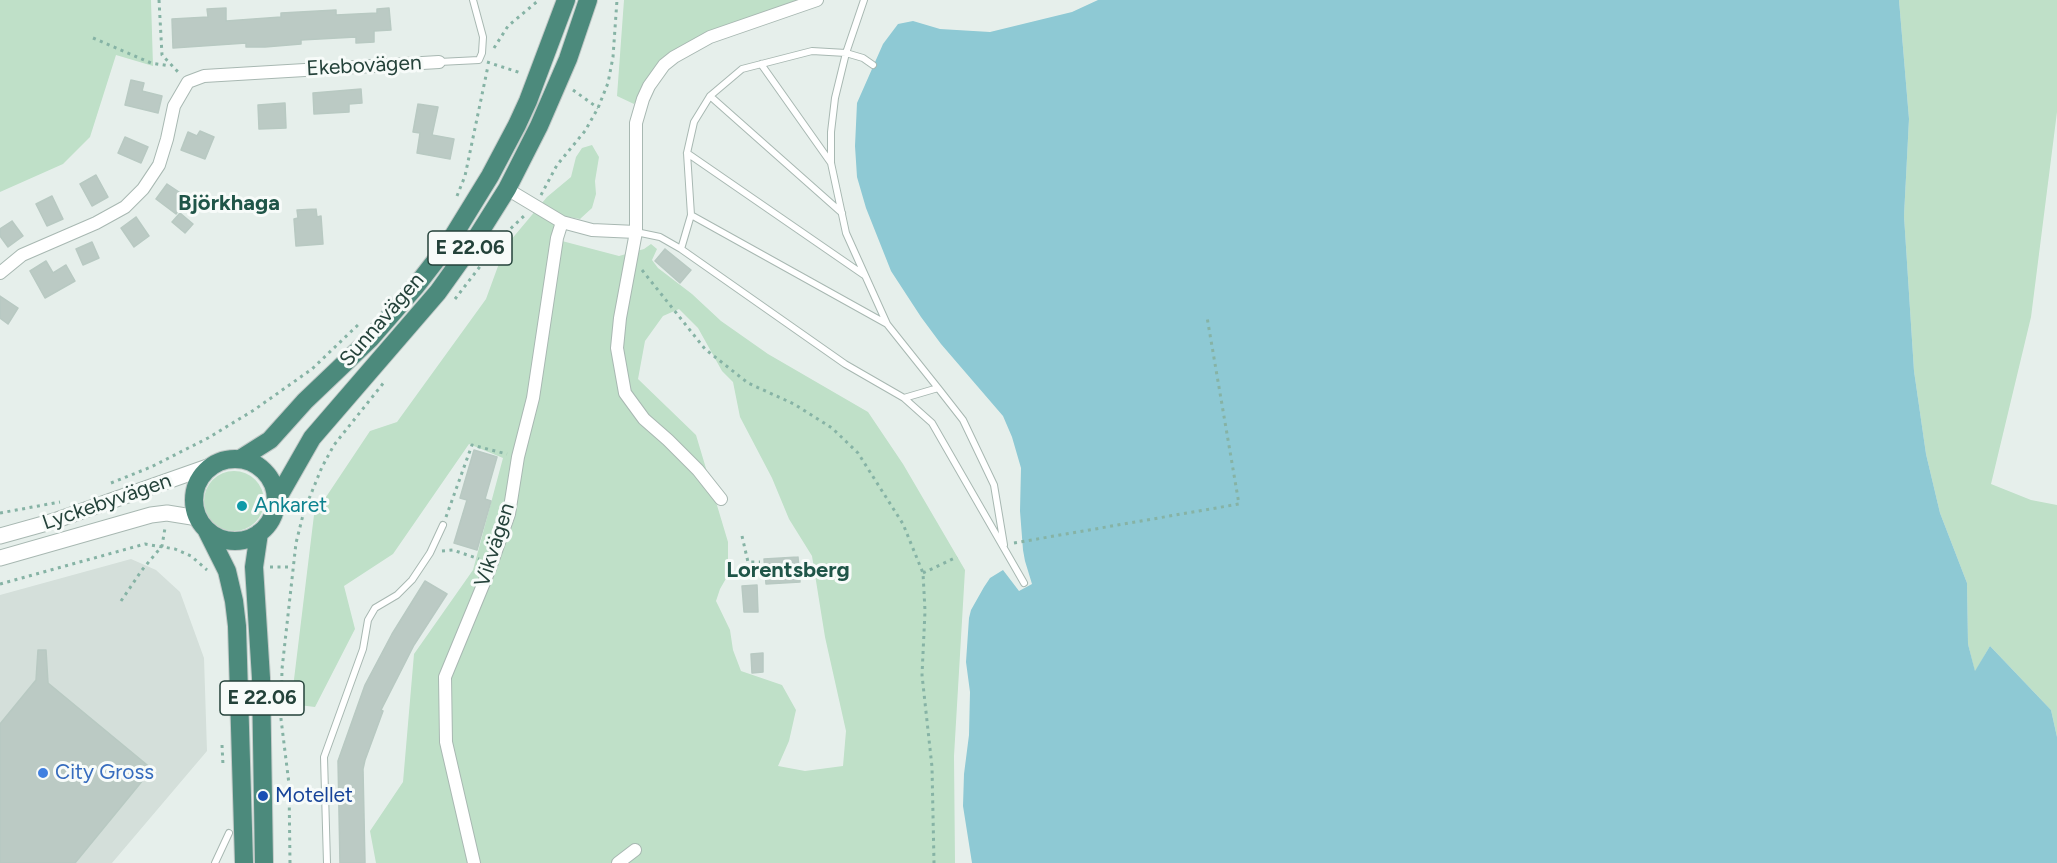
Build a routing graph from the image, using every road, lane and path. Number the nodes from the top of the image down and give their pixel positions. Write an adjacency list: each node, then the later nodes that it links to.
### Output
1 (159, 0): 16 (path)
2 (473, 0): 11 (lane)
3 (539, 0): 13 (path)
4 (566, 0): 43 (highway, Sunnavägen / E 22.06)
5 (588, 0): 24 (highway, Sunnavägen / E 22.06)
6 (617, 0): 21 (path)
7 (818, 0): 30 (street)
8 (864, 0): 10 (lane)
9 (93, 38): 16 (path)
10 (846, 53): 14 (lane); 15 (lane); 23 (lane)
11 (479, 60): 12 (lane, Ekebovägen); 13 (path)
12 (439, 62): 18 (street, Ekebovägen)
13 (488, 63): 17 (path); 25 (path)
14 (761, 64): 20 (lane); 23 (lane)
15 (873, 65)
16 (172, 66): 18 (path)
17 (523, 74)
18 (188, 82): 33 (street)
19 (570, 88): 21 (path)
20 (710, 96): 22 (lane); 27 (lane)
21 (598, 108): 26 (path)
22 (687, 153): 28 (lane); 34 (lane)
23 (831, 163): 27 (lane)
24 (507, 189): 26 (street); 48 (highway, Sunnavägen / E 22.06)
25 (453, 206)
26 (533, 206): 29 (street); 35 (path)
27 (843, 213): 34 (lane)
28 (691, 214): 31 (lane); 38 (lane)
29 (562, 222): 30 (street); 42 (street, Vikvägen)
30 (636, 232): 31 (lane); 32 (street)
31 (681, 249): 41 (lane)
32 (632, 255): 46 (street); 63 (path)
33 (0, 273)
34 (864, 275): 38 (lane)
35 (453, 301)
36 (366, 317): 45 (path)
37 (1207, 317): 55 (path)
38 (887, 324): 40 (lane)
39 (386, 380): 75 (path)
40 (938, 388): 41 (lane); 57 (lane)
41 (904, 398): 57 (lane)
42 (518, 457): 51 (path); 62 (street, Vikvägen)
43 (240, 459): 44 (highway, E 22.06); 48 (highway)
44 (213, 465): 50 (highway, E 22.06); 53 (street, Lyckebyvägen)
45 (110, 484)
46 (720, 499)
47 (68, 500): 49 (path)
48 (276, 501): 52 (highway, E 22.06)
49 (0, 513)
50 (202, 524): 52 (highway); 60 (street, Lyckebyvägen); 73 (highway, E 22.06)
51 (443, 525): 58 (lane)
52 (259, 533): 74 (highway, E 22.06)
53 (0, 536)
54 (742, 536): 61 (path)
55 (1014, 543)
56 (162, 546): 64 (path); 66 (path); 67 (path)
57 (1005, 549): 65 (lane)
58 (430, 553): 62 (path); 76 (lane)
59 (957, 557): 63 (path)
60 (0, 558)
61 (759, 562)
62 (490, 568): 77 (street, Vikvägen)
63 (923, 573): 79 (path)
64 (212, 577)
65 (1024, 583)
66 (0, 584)
67 (121, 602)
68 (222, 736): 69 (path)
69 (223, 768)
70 (229, 833): 72 (lane)
71 (635, 850): 78 (street)
72 (215, 863)
73 (244, 863)
74 (264, 863)
75 (290, 863)
76 (327, 863)
77 (474, 863)
78 (618, 863)
79 (934, 863)

